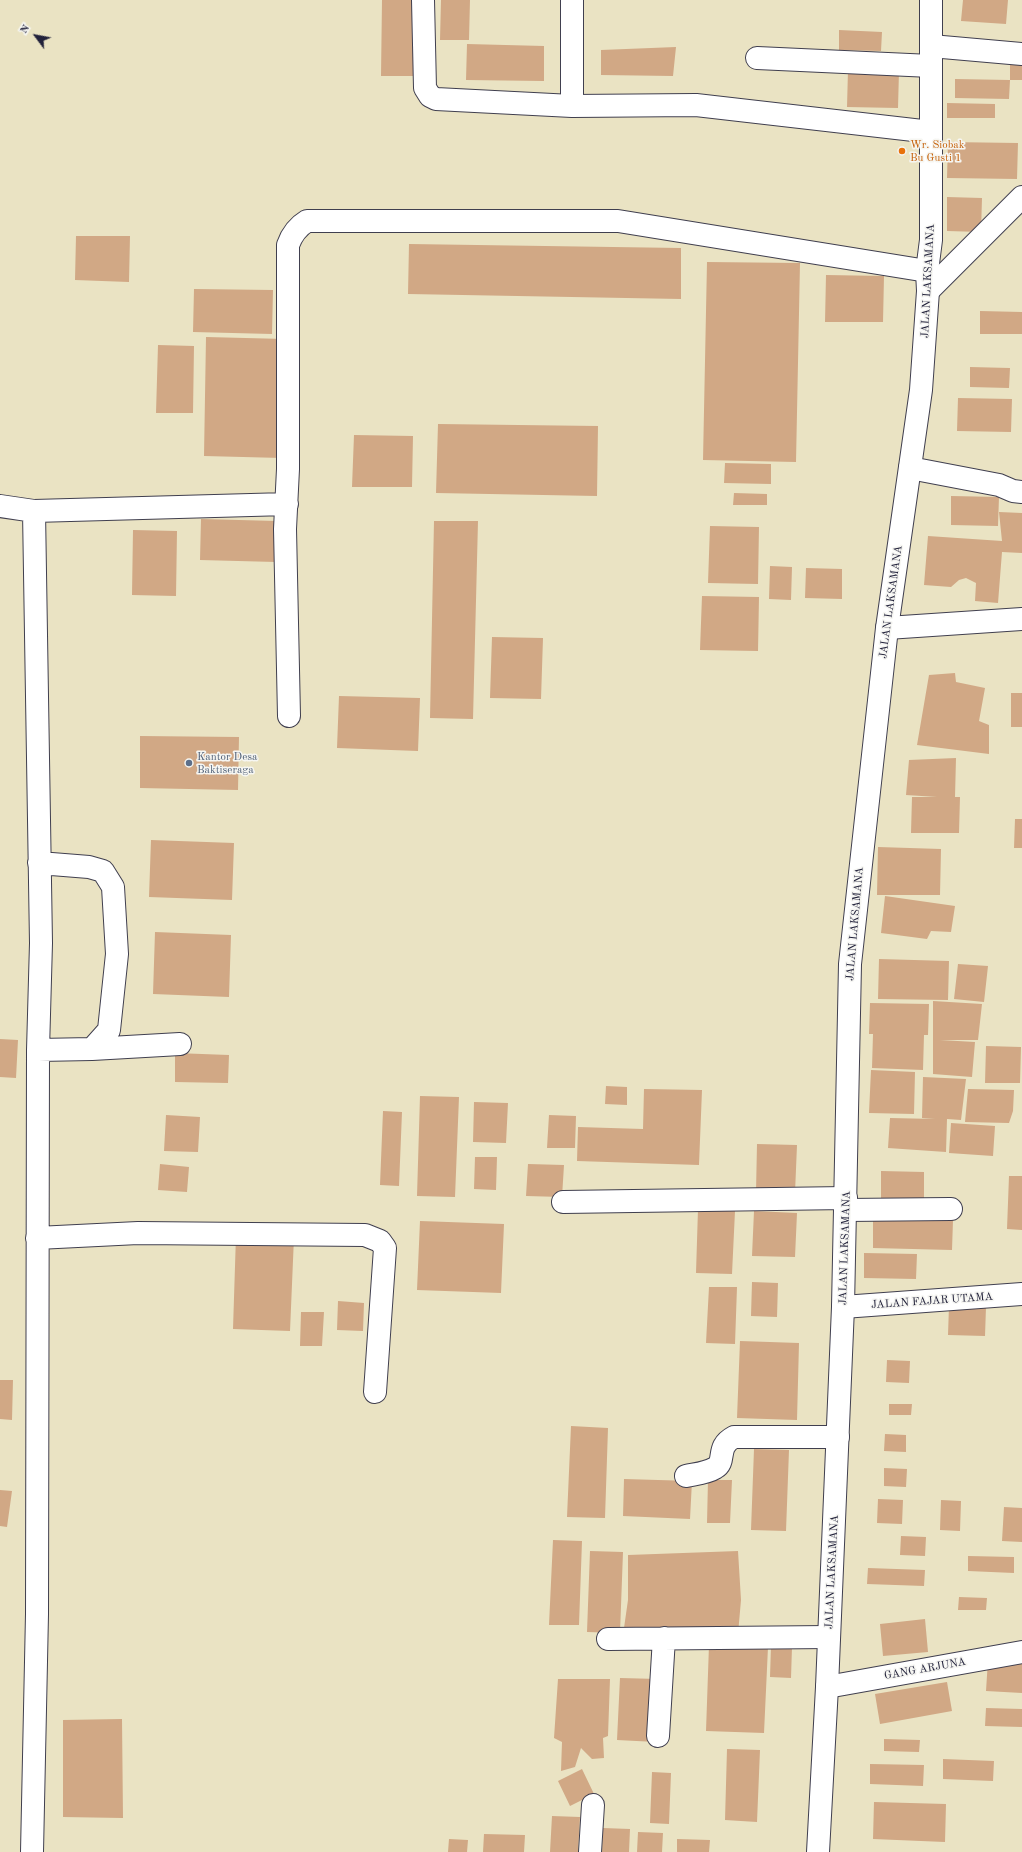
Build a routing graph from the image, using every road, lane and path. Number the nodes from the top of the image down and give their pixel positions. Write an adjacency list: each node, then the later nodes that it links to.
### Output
1 (423, 0): 7 (street)
2 (572, 0): 7 (street)
3 (931, 0): 5 (street, JALAN LAKSAMANA)
4 (1022, 54): 5 (street)
5 (931, 56): 6 (street); 8 (street, JALAN LAKSAMANA)
6 (756, 58)
7 (572, 106): 8 (street)
8 (931, 132): 10 (street, JALAN LAKSAMANA)
9 (1022, 197): 10 (street)
10 (928, 281): 11 (street, JALAN LAKSAMANA); 13 (street)
11 (910, 468): 12 (street); 17 (street, JALAN LAKSAMANA)
12 (1022, 492)
13 (287, 504): 15 (street); 18 (street)
14 (0, 506): 15 (street)
15 (34, 511): 19 (street)
16 (1022, 619): 17 (street)
17 (887, 628): 24 (street, JALAN LAKSAMANA)
18 (289, 716)
19 (39, 863): 21 (street); 22 (street)
20 (180, 1044): 21 (street)
21 (92, 1049): 22 (street)
22 (38, 1050): 26 (street)
23 (564, 1202): 24 (street)
24 (846, 1204): 25 (street); 28 (street, JALAN LAKSAMANA)
25 (952, 1209)
26 (37, 1238): 29 (street); 39 (street)
27 (1022, 1294): 28 (street, JALAN FAJAR UTAMA)
28 (843, 1307): 30 (street, JALAN LAKSAMANA)
29 (375, 1392)
30 (838, 1436): 31 (street); 32 (street, JALAN LAKSAMANA)
31 (686, 1476)
32 (829, 1637): 33 (street); 36 (street, JALAN LAKSAMANA)
33 (664, 1638): 34 (street); 37 (street)
34 (608, 1639)
35 (1022, 1652): 36 (street, GANG ARJUNA)
36 (827, 1687): 41 (street, JALAN LAKSAMANA)
37 (658, 1736)
38 (593, 1805): 40 (street)
39 (32, 1852)
40 (590, 1852)
41 (818, 1852)

